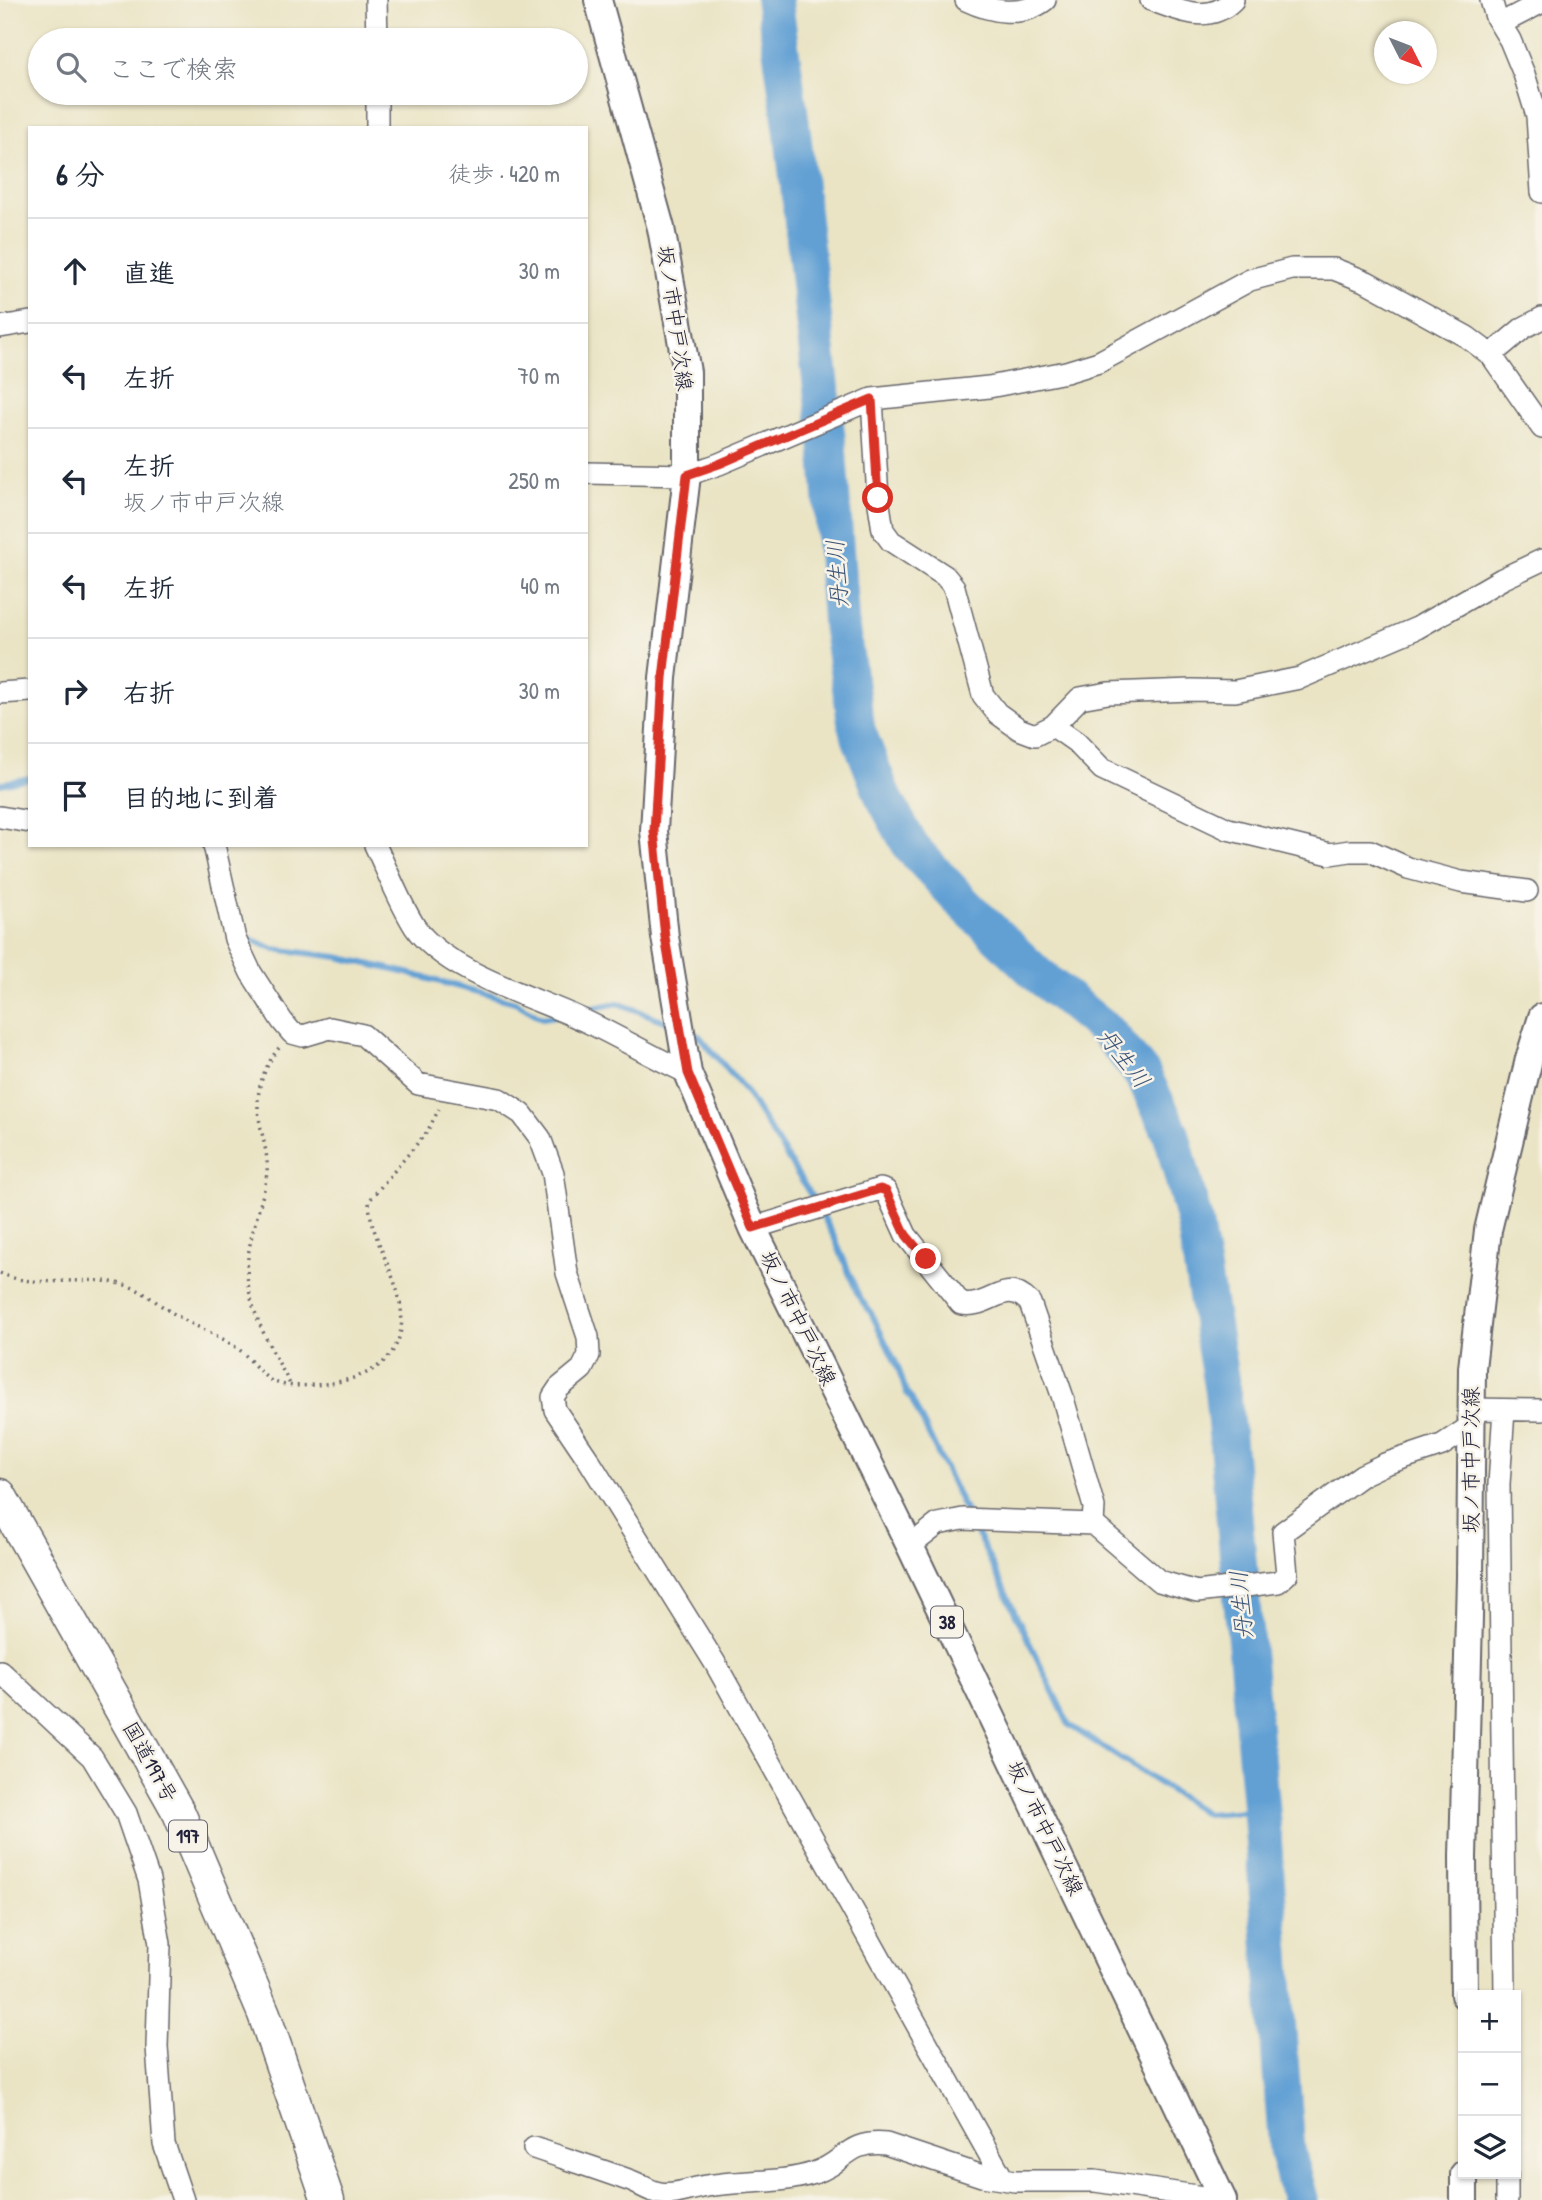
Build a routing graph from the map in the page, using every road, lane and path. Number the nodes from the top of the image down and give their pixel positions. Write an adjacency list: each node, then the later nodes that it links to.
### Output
1 (376, 0): 10 (street)
2 (598, 0): 21 (main road, 坂ノ市中戸次線 / 38)
3 (966, 0): 4 (street)
4 (1045, 0)
5 (1151, 0): 6 (street)
6 (1233, 0)
7 (1491, 0): 9 (street)
8 (1542, 2): 9 (street)
9 (1500, 24): 13 (street)
10 (377, 28)
11 (377, 105): 12 (street)
12 (377, 126)
13 (1542, 192)
14 (1542, 318): 17 (street)
15 (28, 321): 16 (street)
16 (0, 327)
17 (1491, 355): 18 (street); 19 (street)
18 (868, 400): 21 (street); 25 (street)
19 (1542, 428)
20 (588, 473): 21 (street)
21 (687, 475): 33 (main road, 坂ノ市中戸次線 / 38)
22 (1542, 560): 25 (street)
23 (28, 691): 24 (street)
24 (0, 693)
25 (1053, 726): 30 (street)
26 (0, 817): 27 (street)
27 (28, 822)
28 (214, 847): 32 (street)
29 (375, 847): 33 (street)
30 (1527, 891)
31 (1542, 1017): 40 (main road, 坂ノ市中戸次線)
32 (292, 1032): 34 (street); 37 (path)
33 (688, 1073): 35 (main road, 坂ノ市中戸次線 / 38)
34 (464, 1093): 37 (path); 48 (street)
35 (753, 1228): 42 (street); 43 (main road, 坂ノ市中戸次線 / 38)
36 (0, 1273): 37 (path)
37 (291, 1386)
38 (1504, 1410): 39 (street); 40 (street); 46 (street)
39 (1542, 1410)
40 (1471, 1418): 42 (street); 45 (main road, 坂ノ市中戸次線)
41 (0, 1495): 52 (highway, 国道197号 / 197)
42 (1093, 1524): 43 (street)
43 (910, 1546): 53 (main road, 坂ノ市中戸次線 / 38)
44 (0, 1671): 51 (street)
45 (1464, 1990)
46 (1505, 1990)
47 (534, 2148): 48 (street)
48 (1003, 2179): 53 (street)
49 (1464, 2179): 54 (main road)
50 (1507, 2179): 55 (street)
51 (183, 2200)
52 (328, 2200)
53 (1223, 2200)
54 (1464, 2200)
55 (1507, 2200)

